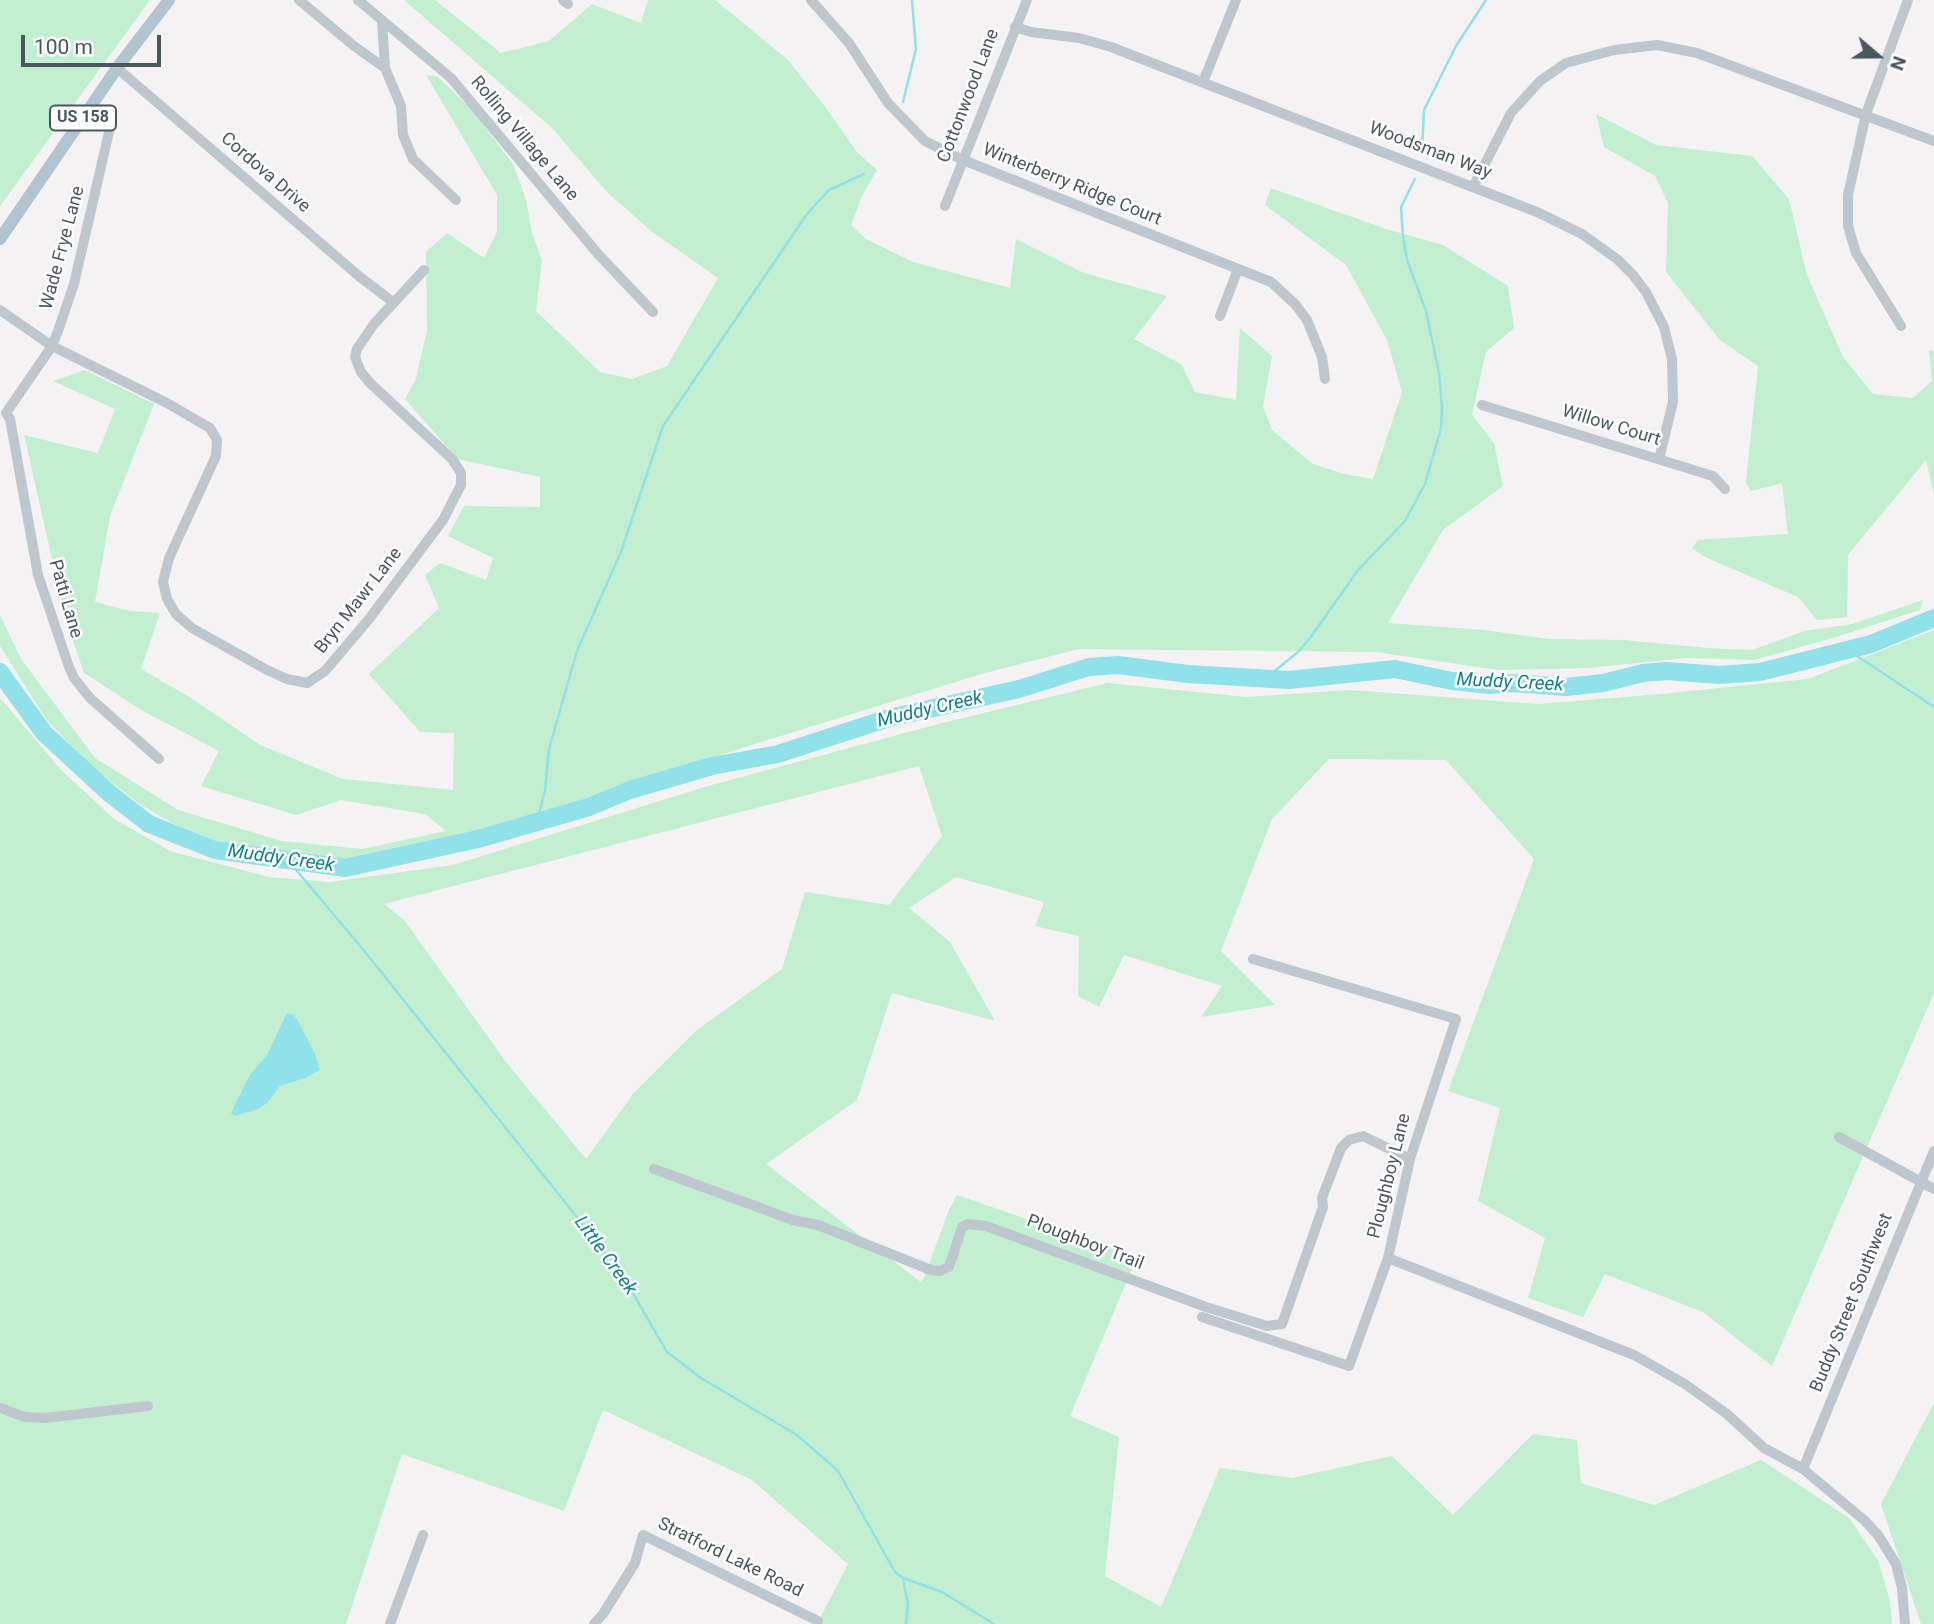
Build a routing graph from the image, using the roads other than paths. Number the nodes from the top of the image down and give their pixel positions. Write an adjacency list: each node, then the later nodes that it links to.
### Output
1 (169, 0): 10 (main road, US 158)
2 (299, 0): 11 (street)
3 (358, 0): 8 (street, Rolling Village Lane)
4 (811, 0): 16 (street, Winterberry Ridge Court)
5 (1027, 0): 9 (street, Cottonwood Lane)
6 (1236, 0): 12 (street)
7 (1908, 0): 13 (street)
8 (382, 20): 11 (street); 25 (street, Rolling Village Lane)
9 (1015, 27): 12 (street, Woodsman Way); 16 (street, Cottonwood Lane)
10 (117, 68): 20 (main road, US 158); 23 (street, Cordova Drive)
11 (385, 68): 18 (street)
12 (1203, 82): 17 (street, Woodsman Way)
13 (1866, 114): 15 (street); 17 (street); 27 (street)
14 (113, 119): 28 (street, Wade Frye Lane)
15 (1934, 141)
16 (962, 160): 19 (street, Cottonwood Lane); 21 (street, Winterberry Ridge Court)
17 (1473, 187): 32 (street, Woodsman Way)
18 (456, 200)
19 (945, 206)
20 (0, 239)
21 (1238, 269): 26 (street); 29 (street, Winterberry Ridge Court)
22 (424, 270): 23 (street, Bryn Mawr Lane)
23 (393, 302): 28 (street, Bryn Mawr Lane)
24 (0, 310): 28 (street, Bryn Mawr Lane)
25 (653, 312)
26 (1220, 316)
27 (1901, 326)
28 (52, 346): 31 (street, Wade Frye Lane)
29 (1325, 379)
30 (1482, 405): 32 (street, Willow Court)
31 (6, 413): 34 (street, Patti Lane)
32 (1659, 459): 33 (street, Willow Court)
33 (1725, 489)
34 (159, 759)
35 (1253, 959): 38 (street, Ploughboy Lane)
36 (1839, 1137): 40 (street)
37 (1934, 1151): 40 (street, Buddy Street Southwest)
38 (1410, 1158): 39 (street, Ploughboy Trail); 42 (street, Ploughboy Lane)
39 (654, 1169)
40 (1920, 1183): 41 (street); 46 (street, Buddy Street Southwest)
41 (1934, 1189)
42 (1388, 1258): 43 (street); 46 (street, Ploughboy Lane)
43 (1202, 1317)
44 (148, 1406): 45 (street)
45 (0, 1408)
46 (1804, 1469): 51 (street, Ploughboy Lane)
47 (423, 1535): 49 (street)
48 (818, 1621): 50 (street, Stratford Lake Road)
49 (390, 1624)
50 (594, 1624)
51 (1905, 1624)

